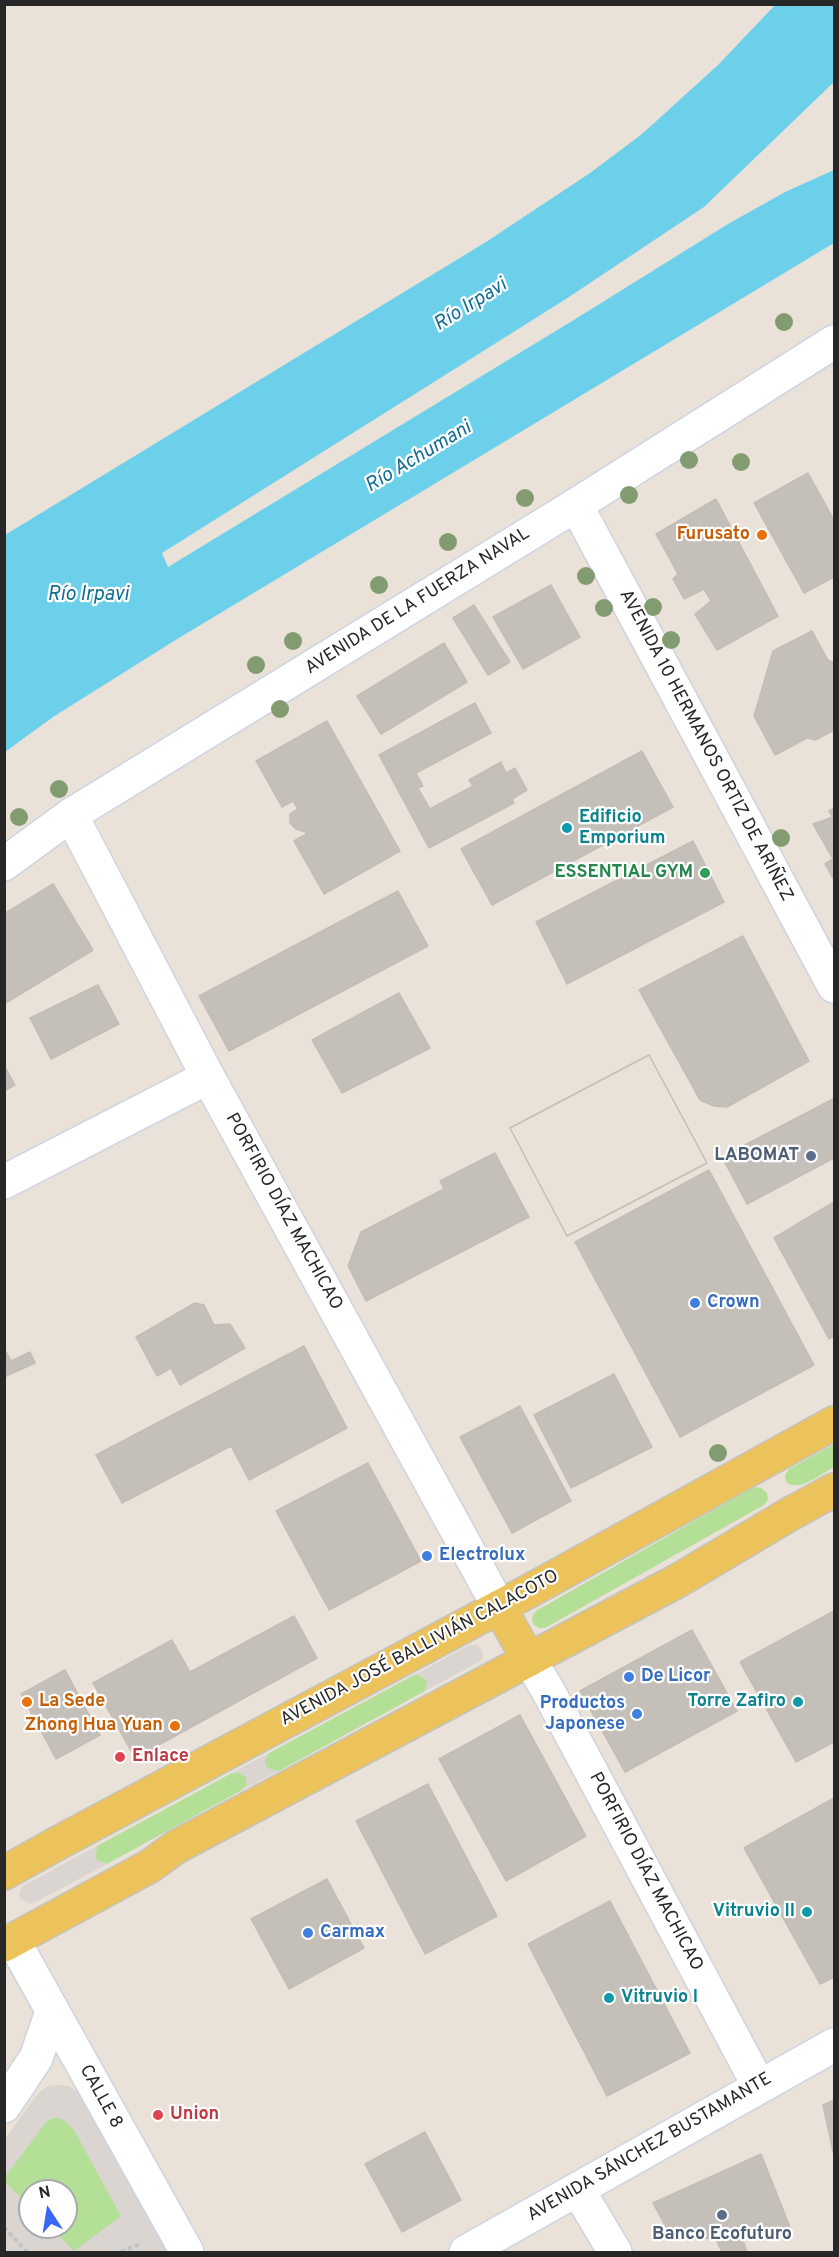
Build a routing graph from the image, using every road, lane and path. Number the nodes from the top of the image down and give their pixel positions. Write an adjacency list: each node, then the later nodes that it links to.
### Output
1 (834, 342): 2 (street, AVENIDA DE LA FUERZA NAVAL)
2 (576, 505): 3 (street, AVENIDA DE LA FUERZA NAVAL); 5 (street, AVENIDA 10 HERMANOS ORTIZ DE ARIÑEZ)
3 (71, 815): 4 (street, AVENIDA DE LA FUERZA NAVAL); 6 (street, PORFIRIO DÍAZ MACHICAO)
4 (4, 864)
5 (834, 987)
6 (208, 1077): 7 (street); 10 (street, PORFIRIO DÍAZ MACHICAO)
7 (4, 1182)
8 (834, 1423): 10 (main road, AVENIDA JOSÉ BALLIVIÁN CALACOTO)
9 (834, 1490): 11 (main road)
10 (500, 1607): 11 (main road); 12 (main road, AVENIDA JOSÉ BALLIVIÁN CALACOTO)
11 (530, 1660): 13 (main road); 16 (street, PORFIRIO DÍAZ MACHICAO)
12 (4, 1873)
13 (7, 1942): 14 (street, CALLE 8)
14 (52, 2012): 17 (street); 23 (street, CALLE 8)
15 (834, 2045): 16 (street, AVENIDA SÁNCHEZ BUSTAMANTE)
16 (759, 2086): 18 (street, AVENIDA SÁNCHEZ BUSTAMANTE)
17 (4, 2106)
18 (578, 2190): 24 (street, AVENIDA SÁNCHEZ BUSTAMANTE); 25 (street)
19 (4, 2228): 21 (path)
20 (148, 2241): 22 (path)
21 (27, 2253)
22 (121, 2253)
23 (187, 2253)
24 (466, 2253)
25 (615, 2253)

